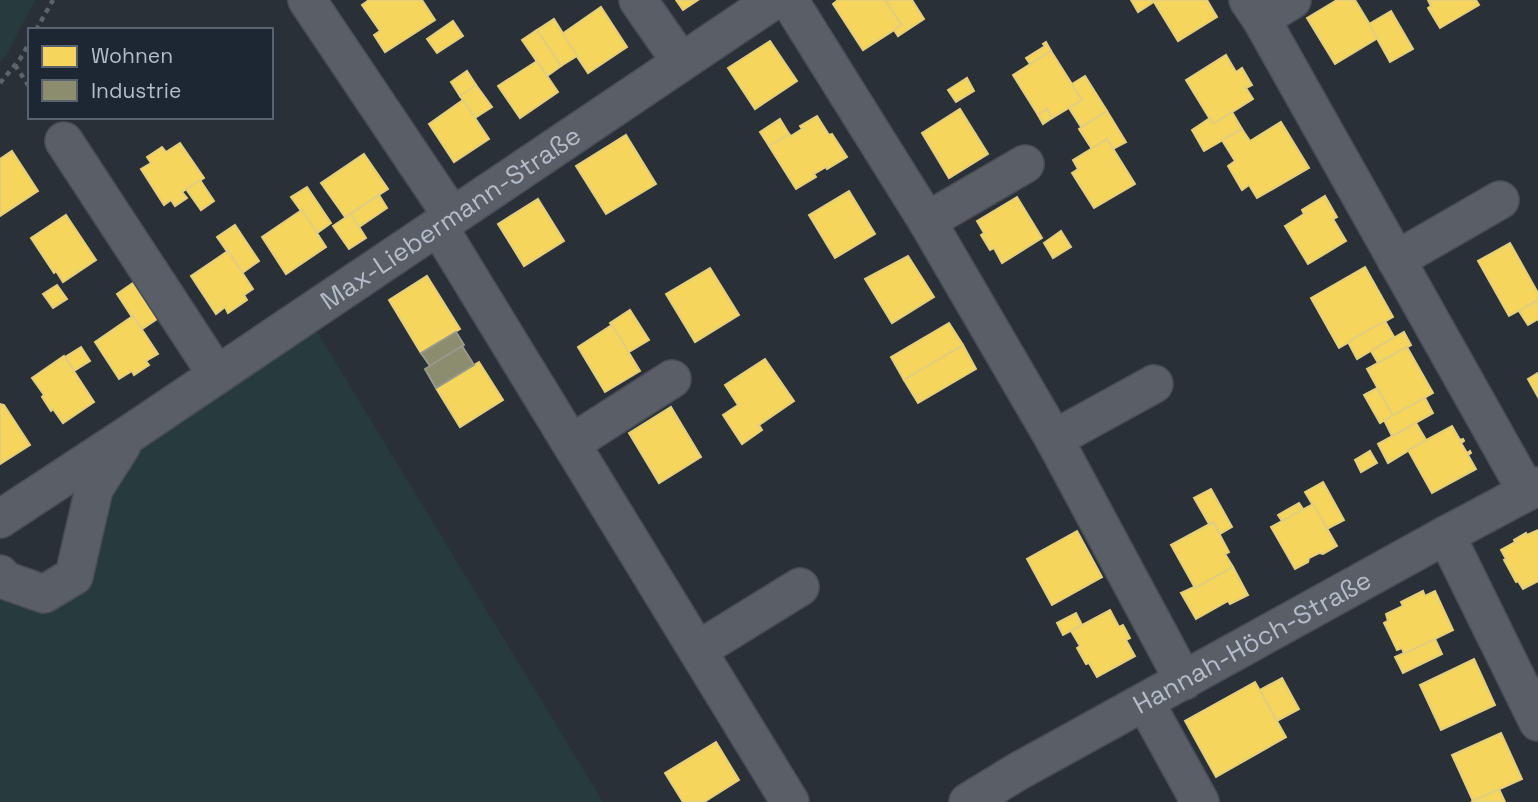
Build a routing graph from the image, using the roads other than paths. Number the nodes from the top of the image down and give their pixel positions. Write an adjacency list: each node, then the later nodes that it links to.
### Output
1 (307, 0): 11 (street)
2 (638, 0): 7 (street)
3 (774, 0): 7 (street, Max-Liebermann-Straße)
4 (789, 0): 12 (street)
5 (1292, 0): 6 (street)
6 (1255, 10): 13 (street)
7 (681, 62): 11 (street, Max-Liebermann-Straße)
8 (64, 141): 14 (street)
9 (1025, 164): 12 (street)
10 (1500, 200): 13 (street)
11 (445, 221): 14 (street, Max-Liebermann-Straße); 19 (street)
12 (927, 221): 18 (street)
13 (1396, 260): 20 (street)
14 (216, 374): 17 (street, Max-Liebermann-Straße)
15 (672, 379): 19 (street)
16 (1154, 384): 18 (street)
17 (128, 435): 21 (street, Max-Liebermann-Straße); 23 (street, Max-Liebermann-Straße)
18 (1054, 439): 26 (street)
19 (572, 443): 25 (street)
20 (1533, 489): 22 (street, Hannah-Höch-Straße)
21 (0, 519)
22 (1446, 535): 26 (street, Hannah-Höch-Straße); 28 (street)
23 (0, 574)
24 (800, 587): 25 (street)
25 (698, 650): 29 (street)
26 (1184, 681): 27 (street, Hannah-Höch-Straße)
27 (1146, 702): 30 (street, Hannah-Höch-Straße); 31 (street)
28 (1538, 722)
29 (790, 802)
30 (968, 802)
31 (1200, 802)

